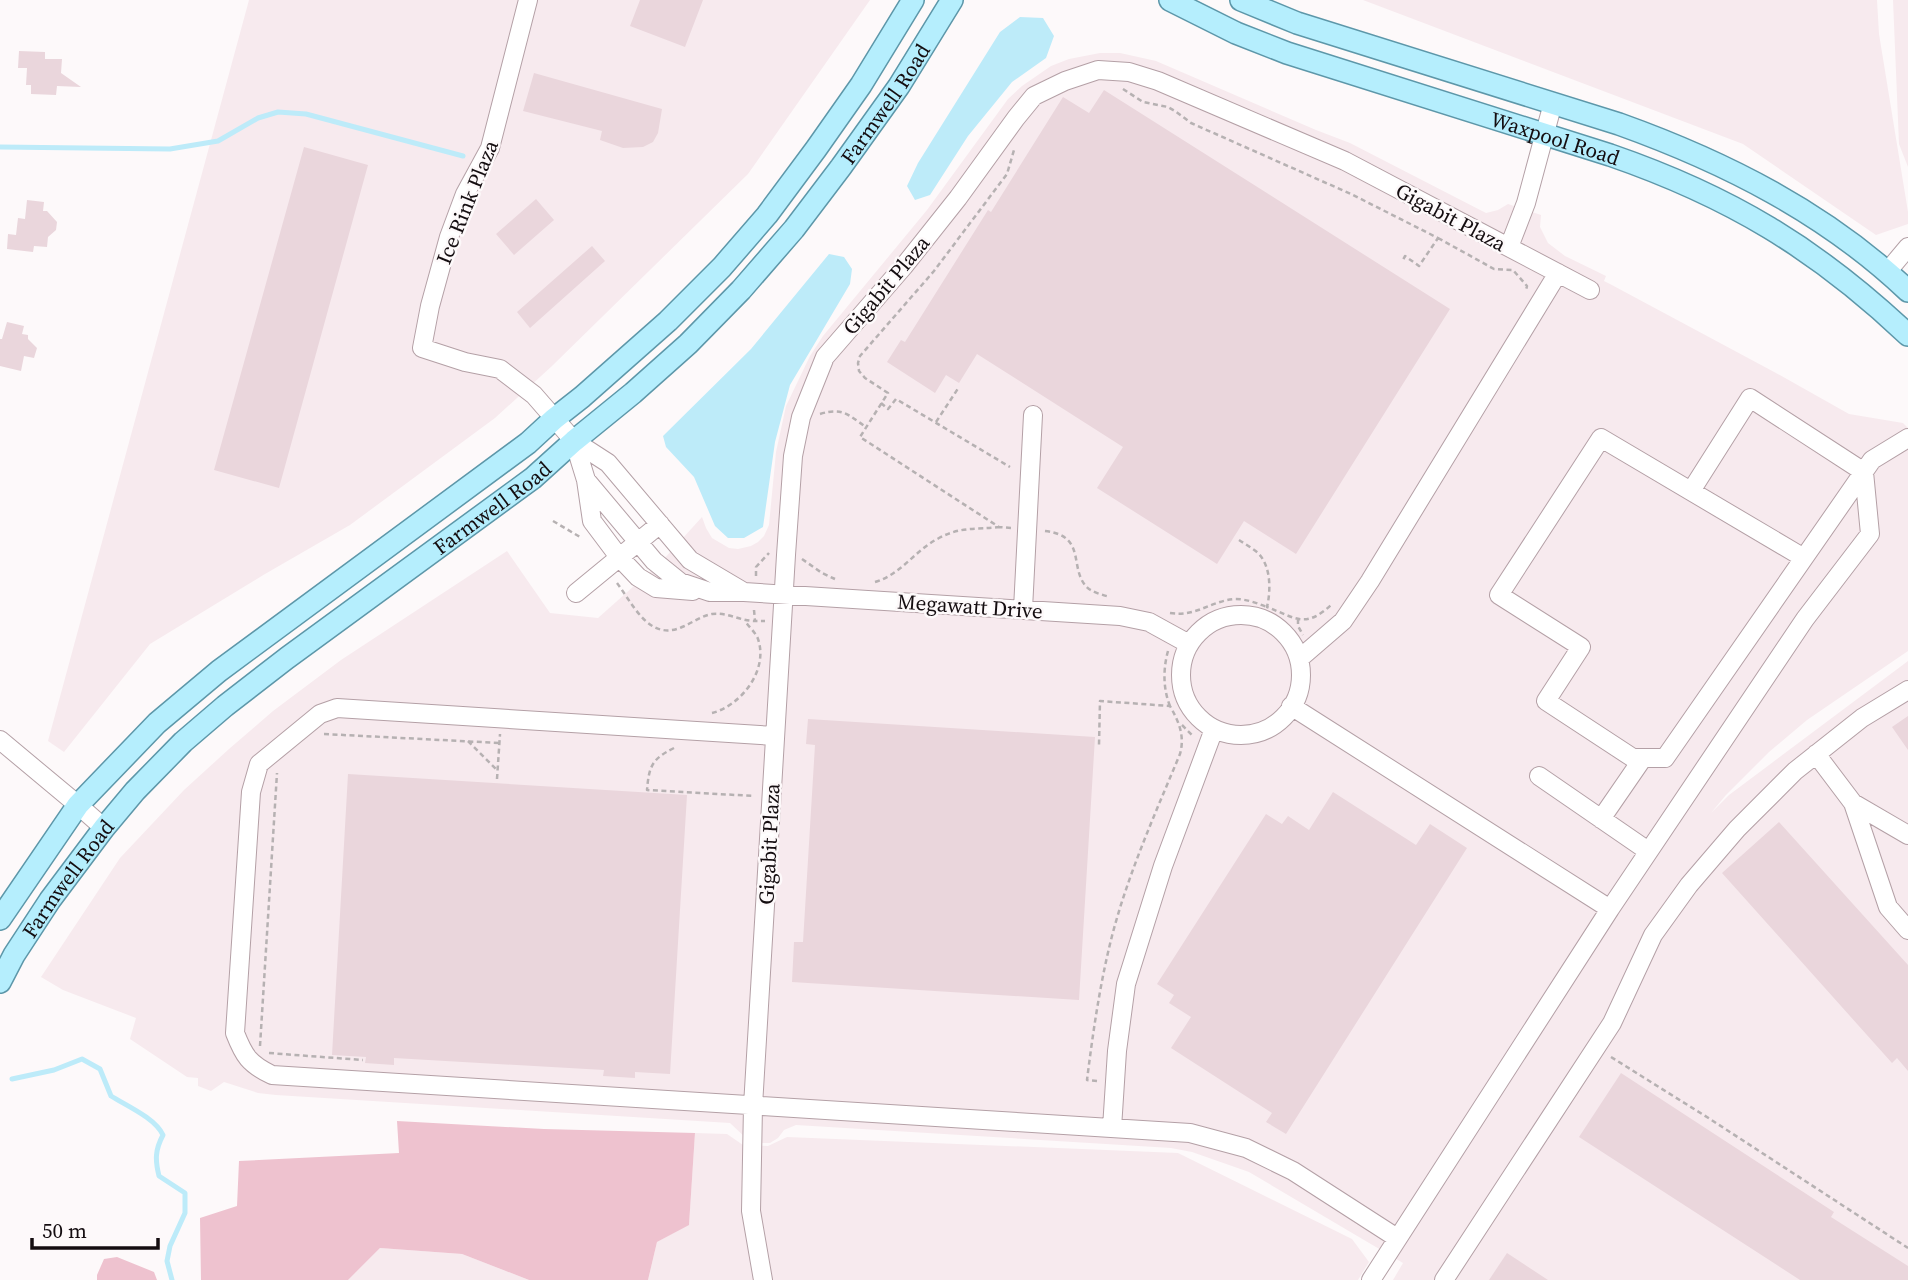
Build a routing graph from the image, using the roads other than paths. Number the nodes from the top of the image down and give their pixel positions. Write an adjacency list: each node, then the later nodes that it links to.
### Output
1 (528, 0): 16 (street, Ice Rink Plaza)
2 (914, 0): 16 (main road, Farmwell Road)
3 (952, 0): 18 (main road, Farmwell Road)
4 (1170, 0): 7 (main road, Waxpool Road)
5 (1241, 0): 6 (main road, Waxpool Road)
6 (1553, 103): 7 (street); 10 (main road, Waxpool Road)
7 (1544, 134): 8 (street); 14 (main road, Waxpool Road)
8 (1509, 247): 11 (street, Gigabit Plaza); 29 (street, Gigabit Plaza)
9 (1908, 247): 10 (street)
10 (1887, 272): 13 (main road, Waxpool Road)
11 (1558, 273): 12 (street, Gigabit Plaza); 32 (street)
12 (1590, 290)
13 (1908, 291)
14 (1908, 335)
15 (1033, 415): 30 (street)
16 (554, 418): 18 (street, Ice Rink Plaza); 42 (main road, Farmwell Road)
17 (1908, 438): 19 (street)
18 (574, 441): 20 (street); 22 (street); 44 (main road, Farmwell Road)
19 (1864, 472): 21 (street); 25 (street); 46 (street)
20 (586, 480): 23 (street); 24 (street, Megawatt Drive)
21 (1691, 491): 25 (street); 39 (street)
22 (660, 524): 23 (street); 27 (street)
23 (638, 542): 24 (street); 26 (street)
24 (619, 557): 26 (street, Megawatt Drive); 28 (street)
25 (1804, 558): 39 (street)
26 (710, 592): 27 (street, Megawatt Drive)
27 (750, 592): 29 (street, Megawatt Drive)
28 (576, 593)
29 (791, 595): 30 (street, Megawatt Drive); 36 (street, Gigabit Plaza)
30 (1023, 609): 31 (street, Megawatt Drive)
31 (1183, 640): 32 (street); 35 (street)
32 (1298, 659): 34 (street)
33 (1908, 690): 38 (street)
34 (1291, 706): 35 (street); 47 (street)
35 (1214, 729): 52 (street)
36 (775, 736): 51 (street, Gigabit Plaza); 51 (street)
37 (0, 740): 42 (street)
38 (1816, 754): 41 (street); 56 (street)
39 (1643, 758): 43 (street)
40 (1539, 776): 43 (street)
41 (1853, 803): 45 (street); 49 (street)
42 (78, 805): 44 (street); 48 (main road, Farmwell Road)
43 (1601, 819): 46 (street)
44 (104, 828): 50 (main road, Farmwell Road)
45 (1908, 835)
46 (1648, 851): 47 (street)
47 (1610, 909): 53 (street)
48 (0, 919)
49 (1908, 930)
50 (0, 982)
51 (754, 1106): 52 (street); 54 (street, Gigabit Plaza)
52 (1112, 1128): 53 (street)
53 (1397, 1238): 55 (street)
54 (763, 1280)
55 (1371, 1280)
56 (1444, 1280)

